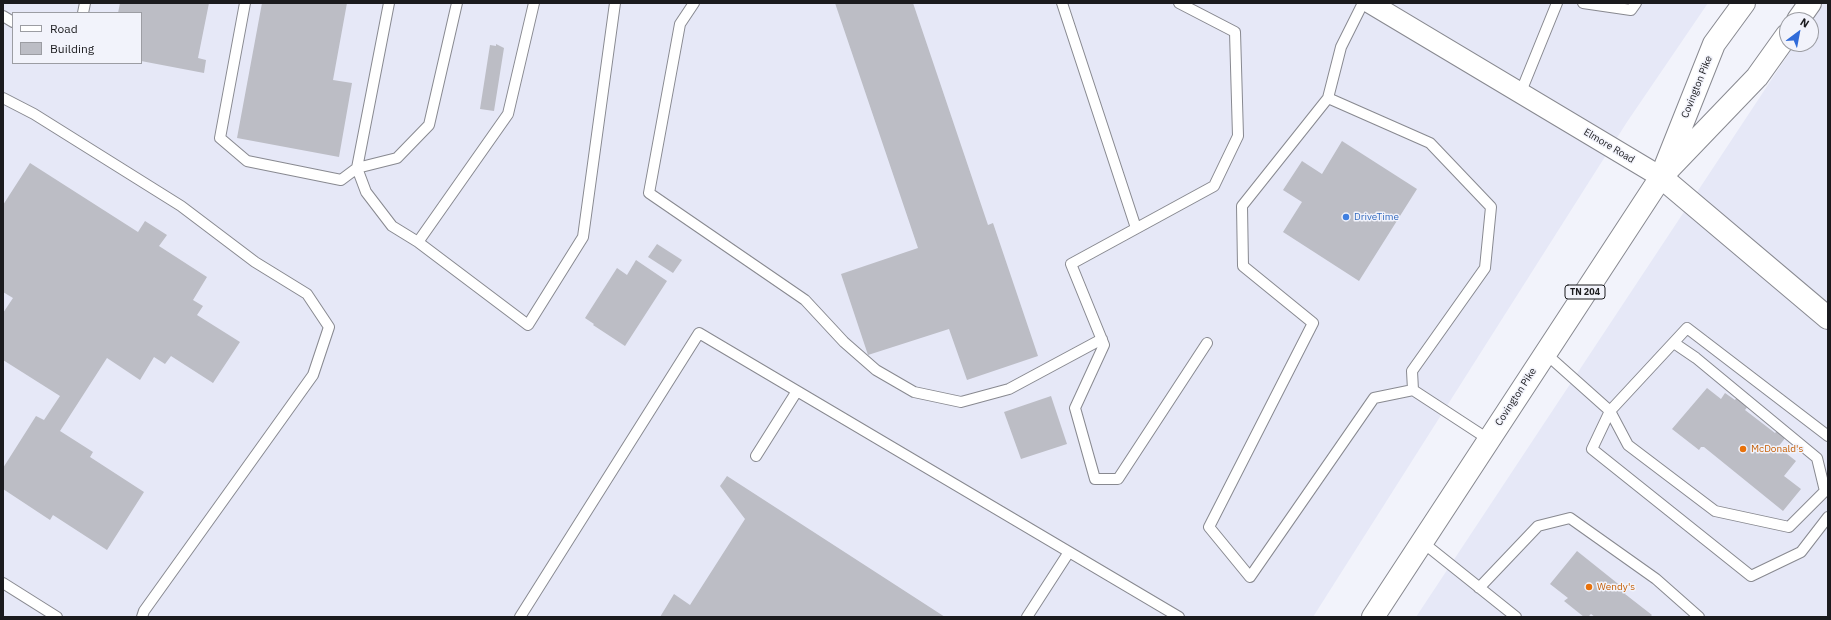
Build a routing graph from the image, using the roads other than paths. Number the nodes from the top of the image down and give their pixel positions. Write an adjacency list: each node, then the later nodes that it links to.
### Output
1 (245, 3): 23 (lane)
2 (389, 3): 23 (lane)
3 (456, 3): 23 (lane)
4 (534, 3): 26 (lane)
5 (615, 3): 26 (lane)
6 (694, 3): 28 (lane)
7 (1062, 3): 25 (lane)
8 (1179, 3): 25 (lane)
9 (1363, 3): 22 (lane)
10 (1557, 3): 20 (lane)
11 (1583, 3): 12 (lane)
12 (1636, 3)
13 (1744, 3): 24 (main road, Covington Pike / TN 204)
14 (1810, 3): 16 (main road)
15 (1380, 6): 20 (street, Elmore Road)
16 (1804, 12)
17 (3, 16): 18 (lane)
18 (12, 21)
19 (1779, 46): 24 (main road, Covington Pike / TN 204)
20 (1520, 94): 24 (street, Elmore Road)
21 (3, 98): 44 (lane)
22 (1328, 98): 32 (lane); 32 (lane)
23 (356, 168): 26 (lane)
24 (1661, 177): 27 (main road, Elmore Road); 31 (main road, Covington Pike / TN 204)
25 (1136, 228): 28 (lane)
26 (418, 242)
27 (1828, 318)
28 (1102, 339): 29 (lane)
29 (1207, 343)
30 (1674, 343): 34 (lane); 34 (lane); 35 (lane)
31 (1545, 353): 34 (lane); 36 (main road, Covington Pike / TN 204)
32 (1413, 390): 36 (lane)
33 (797, 391): 37 (lane); 40 (lane); 45 (lane)
34 (1610, 411): 38 (lane)
35 (1828, 436)
36 (1488, 439): 39 (main road, Covington Pike / TN 204)
37 (756, 456)
38 (1828, 517)
39 (1421, 541): 42 (lane); 48 (main road, Covington Pike / TN 204)
40 (1069, 552): 46 (lane); 47 (lane)
41 (3, 583): 43 (lane)
42 (1479, 588): 49 (lane); 50 (lane)
43 (57, 617)
44 (142, 617)
45 (520, 617)
46 (1026, 617)
47 (1179, 617)
48 (1373, 617)
49 (1516, 617)
50 (1699, 617)

